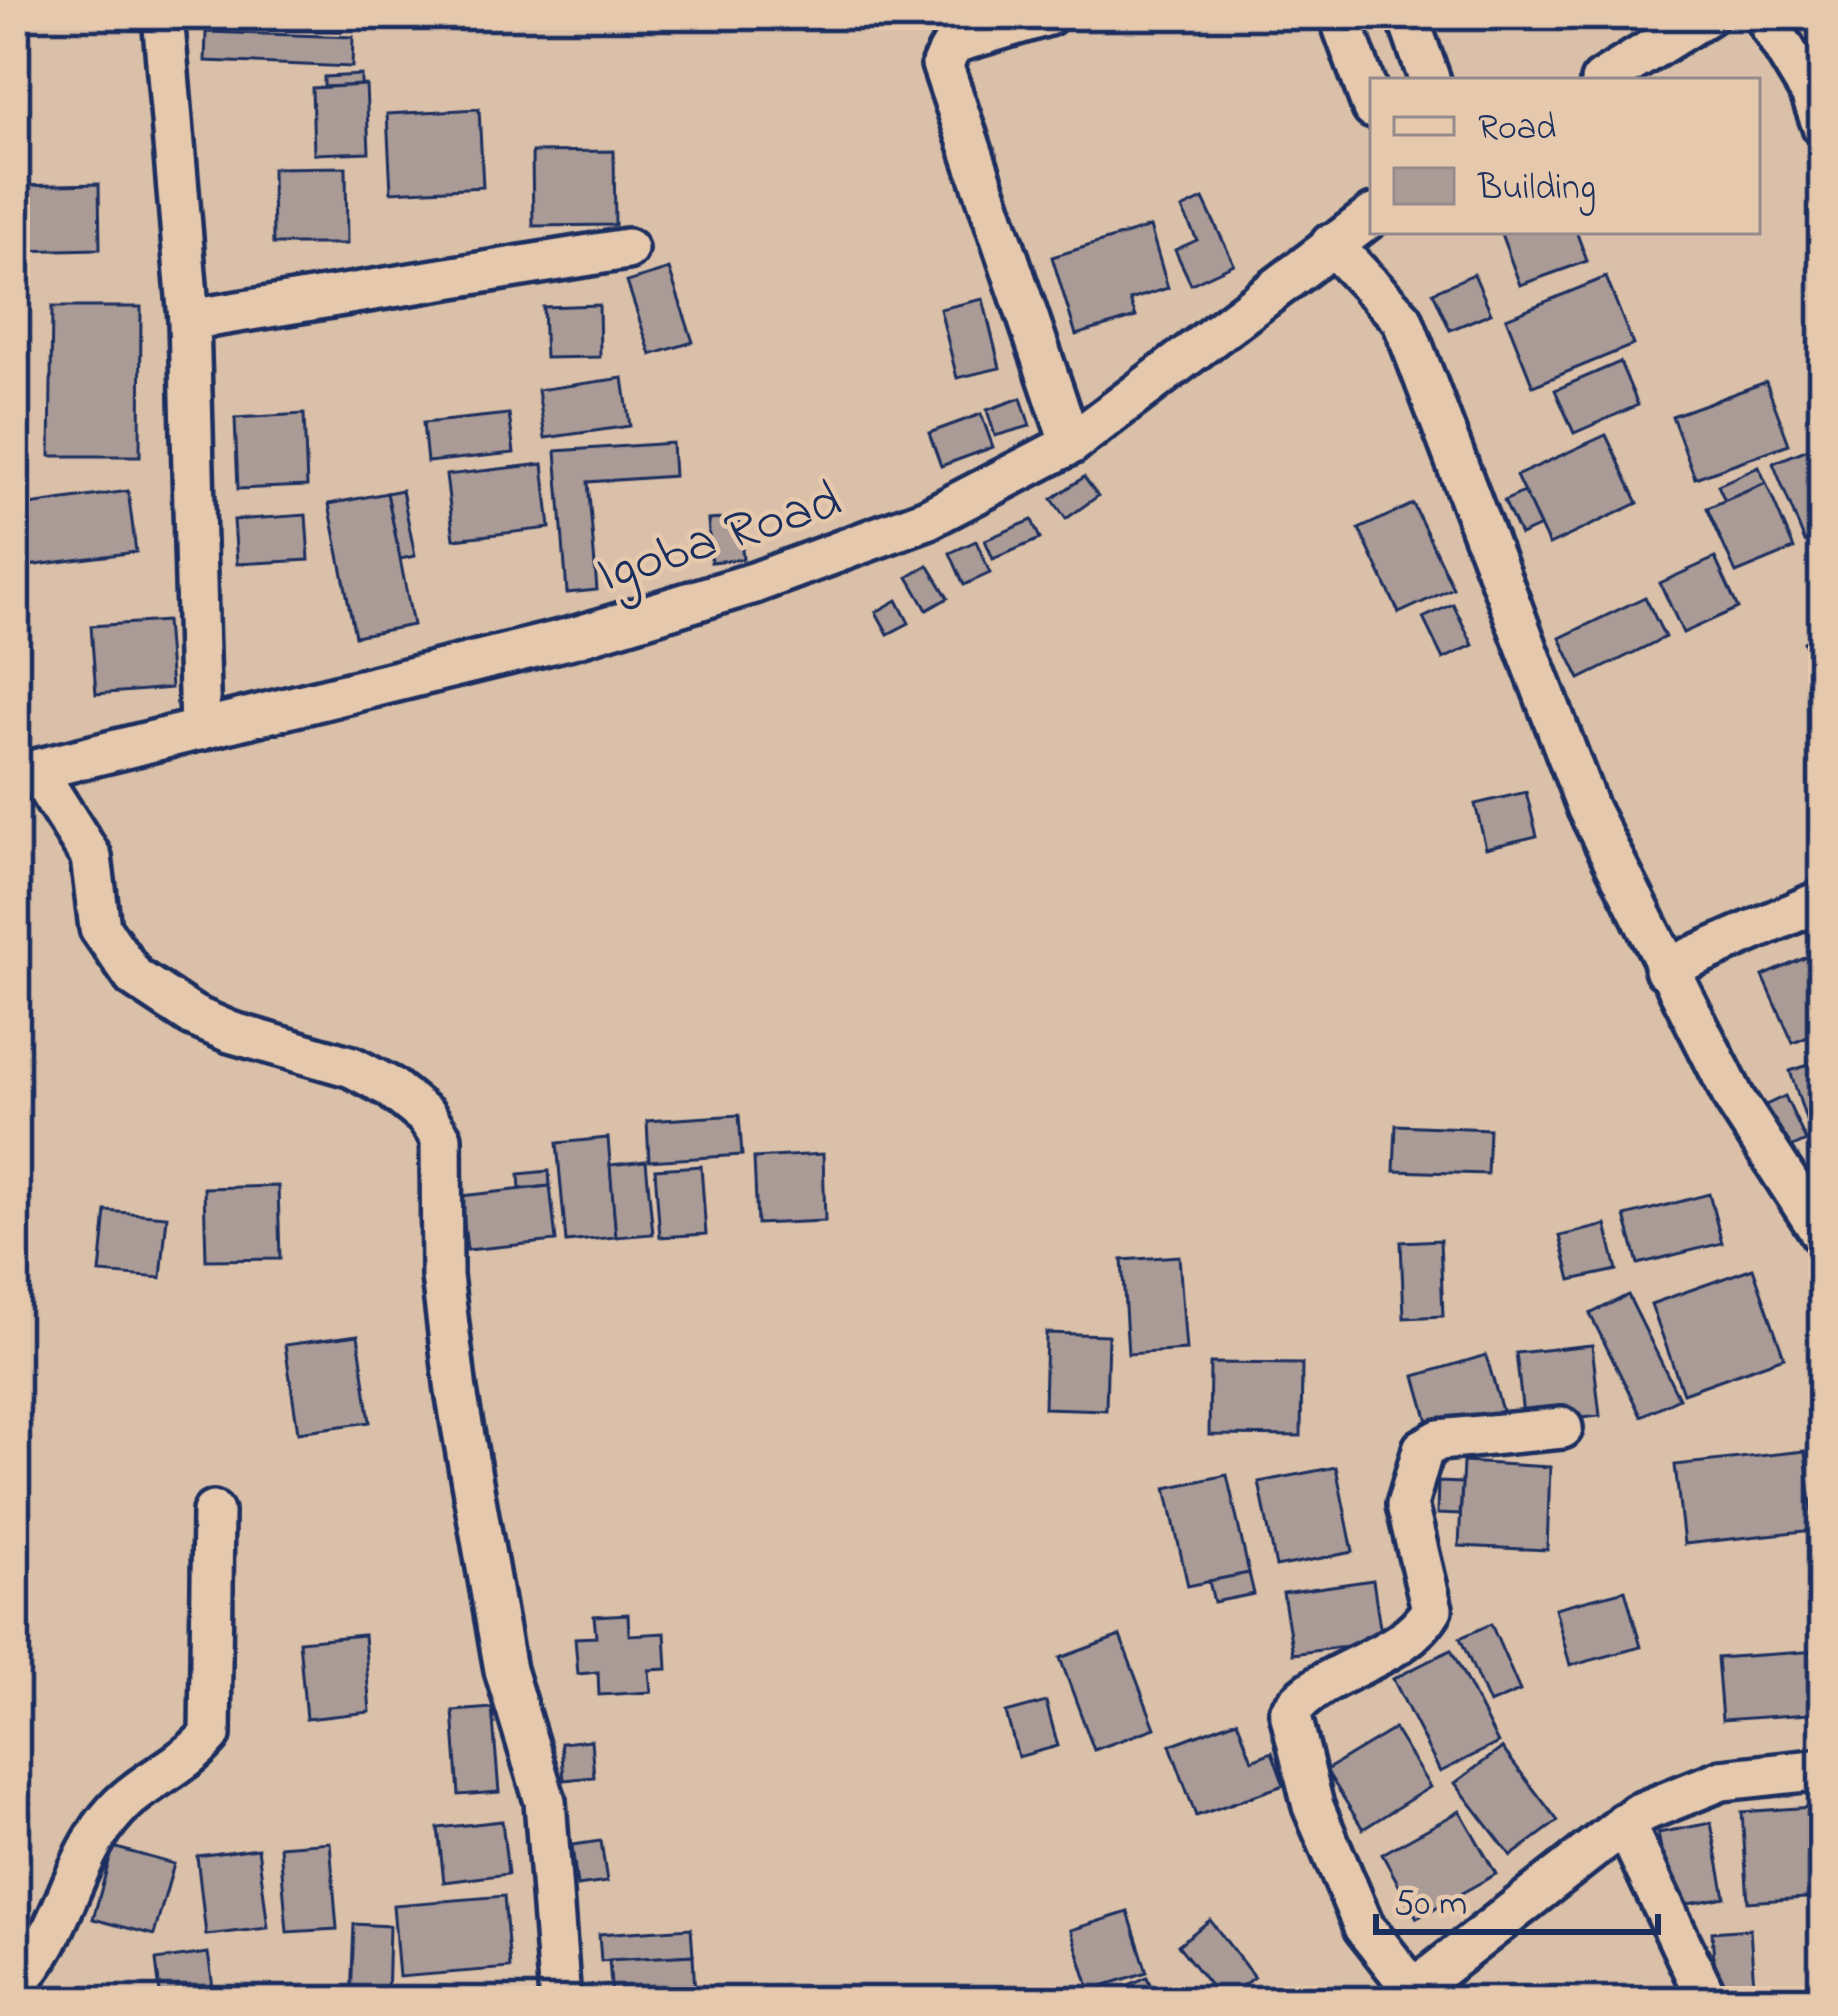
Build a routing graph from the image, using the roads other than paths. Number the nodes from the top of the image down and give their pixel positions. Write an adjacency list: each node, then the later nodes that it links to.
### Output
1 (163, 15): 14 (street)
2 (1048, 15): 15 (street)
3 (1339, 15): 9 (street)
4 (1407, 15): 7 (street)
5 (1706, 15): 8 (street)
6 (1764, 15): 10 (street)
7 (1429, 78)
8 (1606, 78)
9 (1370, 100)
10 (1823, 127)
11 (1370, 217): 12 (street, Igoba Road)
12 (1331, 244): 15 (street, Igoba Road); 19 (street)
13 (627, 249): 14 (street)
14 (189, 320): 16 (street)
15 (1071, 444): 16 (street, Igoba Road)
16 (200, 730): 17 (street, Igoba Road)
17 (26, 774): 27 (street)
18 (1823, 900): 19 (street)
19 (1665, 969): 20 (street)
20 (1823, 1236)
21 (1562, 1428): 26 (street)
22 (213, 1512): 25 (street)
23 (1823, 1769): 24 (street)
24 (1624, 1823): 26 (street); 28 (street)
25 (15, 1984)
26 (1406, 1994)
27 (560, 2001)
28 (1708, 2001)

